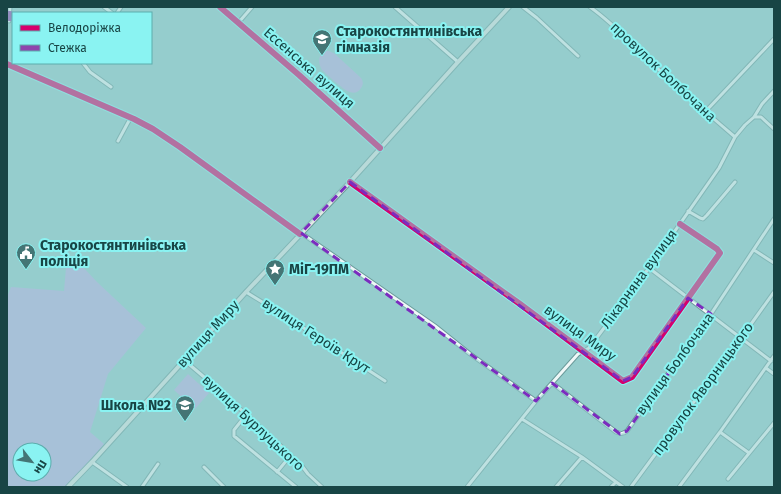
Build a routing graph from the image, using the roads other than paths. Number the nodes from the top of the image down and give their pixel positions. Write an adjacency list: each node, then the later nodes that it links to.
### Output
1 (10, 7): 8 (street)
2 (220, 7): 9 (main road, Ессенська вулиця)
3 (252, 7): 9 (street)
4 (396, 7): 12 (street)
5 (509, 7): 12 (main road, вулиця Миру)
6 (523, 7): 11 (street)
7 (590, 7): 17 (street, провулок Болбочана)
8 (10, 21)
9 (239, 22): 23 (main road, Ессенська вулиця)
10 (774, 39): 17 (street)
11 (578, 56)
12 (458, 62): 23 (main road, вулиця Миру)
13 (7, 64): 18 (street)
14 (84, 64): 15 (street)
15 (111, 87)
16 (774, 91): 19 (street, Лікарняна вулиця)
17 (705, 112): 21 (street, провулок Болбочана)
18 (131, 117): 22 (street); 29 (street)
19 (754, 117): 20 (street); 21 (street, Лікарняна вулиця)
20 (774, 129)
21 (735, 137): 26 (street, Лікарняна вулиця)
22 (118, 141)
23 (380, 148): 24 (main road, вулиця Миру)
24 (350, 182): 29 (main road, вулиця Миру); 38 (street, вулиця Миру)
25 (735, 182): 26 (street)
26 (688, 211): 28 (street, Лікарняна вулиця)
27 (774, 219): 30 (street, вулиця Болбочана)
28 (680, 224): 32 (street, Лікарняна вулиця); 35 (street, вулиця Миру)
29 (301, 234): 33 (main road, вулиця Миру); 46 (street)
30 (754, 250): 31 (street); 36 (street, вулиця Болбочана)
31 (774, 262)
32 (649, 268): 35 (street); 38 (street, Лікарняна вулиця)
33 (246, 292): 40 (main road, вулиця Миру); 44 (street, вулиця Героїв Крут)
34 (774, 292): 37 (street, провулок Яворницького)
35 (688, 298): 36 (street); 38 (street, вулиця Миру)
36 (711, 314): 37 (street); 45 (street, вулиця Болбочана)
37 (741, 338): 41 (street); 70 (street, провулок Яворницького)
38 (583, 351): 45 (street, Лікарняна вулиця)
39 (774, 356): 41 (street)
40 (184, 360): 47 (street, вулиця Бурлуцького); 54 (main road, вулиця Миру)
41 (771, 361): 42 (street)
42 (766, 368): 43 (street); 50 (street)
43 (774, 374)
44 (385, 381)
45 (552, 383): 46 (street, Лікарняна вулиця)
46 (536, 401): 48 (street, Лікарняна вулиця)
47 (246, 415): 52 (street, вулиця Бурлуцького); 57 (street)
48 (522, 419): 53 (street); 66 (street, Лікарняна вулиця)
49 (774, 423): 51 (street)
50 (720, 432): 51 (street); 71 (street)
51 (749, 453): 58 (street)
52 (291, 455): 57 (street); 65 (street, вулиця Бурлуцького)
53 (582, 457): 59 (street); 67 (street)
54 (92, 462): 60 (main road, вулиця Миру); 61 (street)
55 (158, 464): 62 (street)
56 (204, 467): 63 (street)
57 (277, 472): 64 (street)
58 (728, 479)
59 (616, 482): 68 (street); 69 (street)
60 (68, 487)
61 (127, 487)
62 (142, 487)
63 (224, 487)
64 (296, 487)
65 (322, 487)
66 (467, 487)
67 (556, 487)
68 (611, 487)
69 (624, 487)
70 (631, 487)
71 (679, 487)

